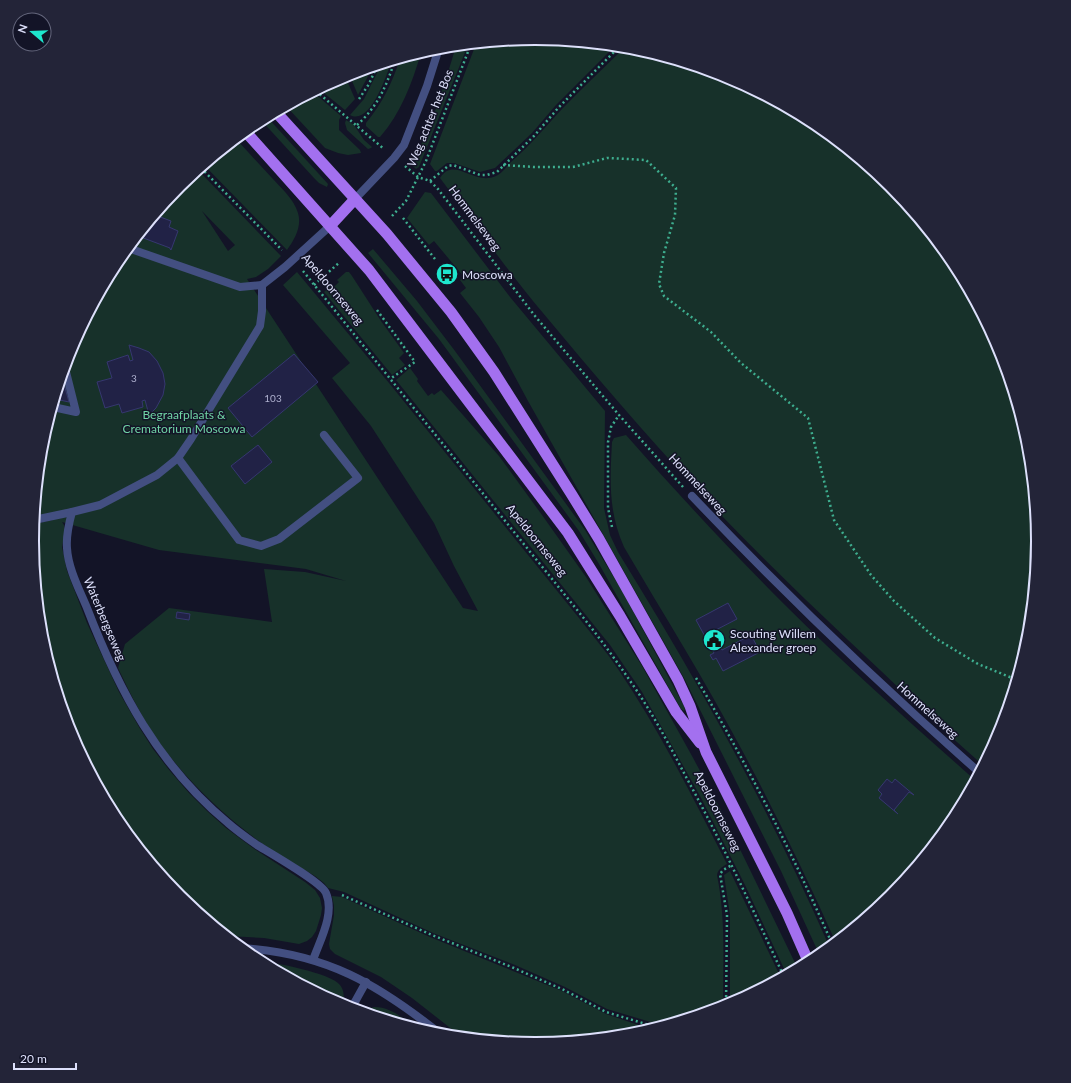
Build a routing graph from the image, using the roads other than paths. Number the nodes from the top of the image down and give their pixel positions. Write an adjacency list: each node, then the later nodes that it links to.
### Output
1 (437, 56): 4 (street, Weg achter het Bos)
2 (280, 116): 4 (main road, Apeldoornseweg)
3 (249, 137): 5 (main road, Apeldoornseweg)
4 (356, 199): 5 (main road); 15 (main road, Apeldoornseweg)
5 (330, 226): 7 (street); 15 (main road, Apeldoornseweg)
6 (134, 250): 7 (street)
7 (262, 285): 11 (street)
8 (67, 377): 9 (street)
9 (57, 408)
10 (324, 435): 11 (street)
11 (178, 458): 13 (street)
12 (692, 496): 16 (street, Hommelseweg)
13 (72, 512): 14 (street); 19 (street, Waterbergseweg)
14 (40, 519)
15 (706, 752): 18 (main road, Apeldoornseweg)
16 (976, 770)
17 (253, 949): 19 (street)
18 (806, 957)
19 (313, 960): 20 (street)
20 (366, 982): 21 (street); 22 (street)
21 (354, 1004)
22 (431, 1026)

